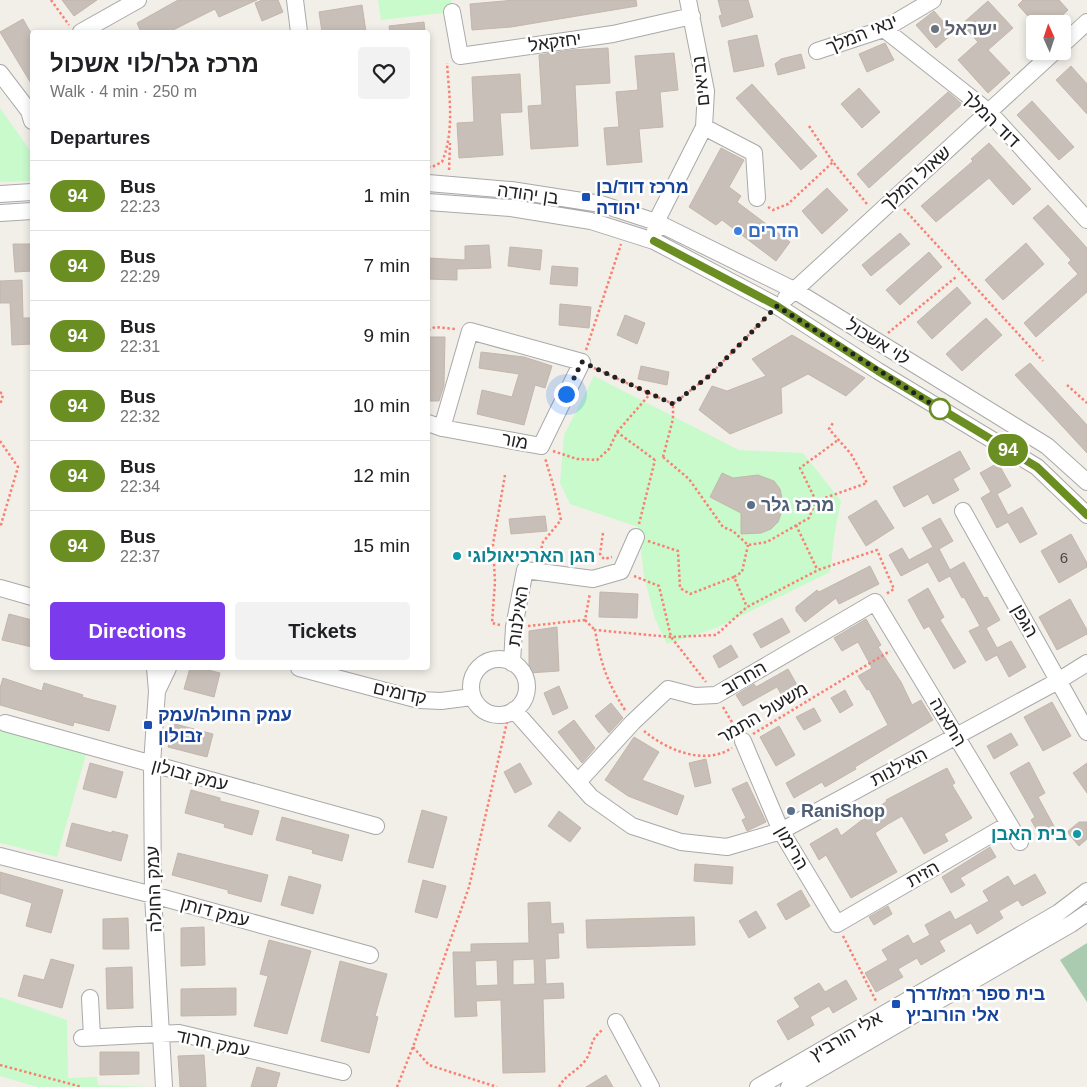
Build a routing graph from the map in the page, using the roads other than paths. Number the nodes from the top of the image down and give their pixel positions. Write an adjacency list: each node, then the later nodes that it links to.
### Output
1 (138, 0): 9 (street)
2 (294, 0): 10 (street)
3 (688, 0): 6 (street, נביאים)
4 (933, 0): 8 (street, ינאי המלך)
5 (452, 12): 6 (street, יחזקאל)
6 (692, 16): 17 (street, נביאים)
7 (1087, 22): 11 (street)
8 (884, 29): 12 (street, ינאי המלך); 15 (street, דוד המלך)
9 (85, 30)
10 (299, 30)
11 (1071, 37)
12 (816, 51)
13 (1045, 60): 15 (street, שאול המלך)
14 (0, 73): 16 (street)
15 (989, 112): 25 (street, דוד המלך); 28 (street, שאול המלך)
16 (30, 114)
17 (704, 127): 21 (street); 26 (street, נביאים)
18 (430, 183): 26 (street, בן יהודה)
19 (30, 192): 20 (street)
20 (0, 194)
21 (757, 198)
22 (430, 202): 27 (street, בן יהודה)
23 (30, 211): 24 (street)
24 (0, 212)
25 (1087, 220)
26 (656, 222): 27 (street, נביאים); 28 (street, לוי אשכול)
27 (654, 241): 29 (street, לוי אשכול)
28 (794, 290): 29 (street, שאול המלך); 31 (street, לוי אשכול)
29 (777, 306): 33 (street, לוי אשכול)
30 (435, 426): 30 (street, מור)
31 (1087, 482)
32 (963, 510): 43 (street, הגפן)
33 (1086, 512)
34 (636, 537): 38 (street, האילנות)
35 (0, 588): 36 (street)
36 (30, 596)
37 (875, 602): 49 (street, התאנה); 52 (street, החרוב)
38 (512, 663): 45 (street); 46 (street)
39 (1087, 663): 43 (street, האילנות)
40 (155, 670): 44 (street, עמק החולה)
41 (167, 670): 44 (street, עמק החולה)
42 (306, 670): 45 (street, קדומים)
43 (1058, 681): 48 (street, הגפן); 49 (street, האילנות)
44 (157, 691): 51 (street, עמק החולה)
45 (472, 697): 46 (street)
46 (511, 711): 52 (street, האילנות)
47 (5, 723): 51 (street, עמק זבולון)
48 (1087, 732)
49 (956, 737): 53 (street, התאנה); 55 (street, האילנות)
50 (743, 741): 55 (street, הרימון)
51 (152, 764): 54 (street, עמק זבולון); 59 (street, עמק החולה)
52 (578, 782): 55 (street, האילנות)
53 (1009, 824): 56 (street, התאנה); 61 (street, הזית)
54 (376, 826)
55 (781, 831): 61 (street, הרימון)
56 (1020, 842)
57 (0, 856): 59 (street, עמק דותן)
58 (1087, 891): 69 (street, אלי הורביץ)
59 (153, 895): 62 (street, עמק דותן); 65 (street, עמק החולה)
60 (1087, 913): 70 (street, אלי הורביץ)
61 (837, 924)
62 (370, 955)
63 (90, 998): 65 (street, עמק חרוד)
64 (616, 1022): 68 (street)
65 (162, 1034): 66 (street, עמק חרוד); 67 (street, עמק החולה)
66 (343, 1072)
67 (164, 1087)
68 (651, 1087)
69 (758, 1087)
70 (789, 1087)

